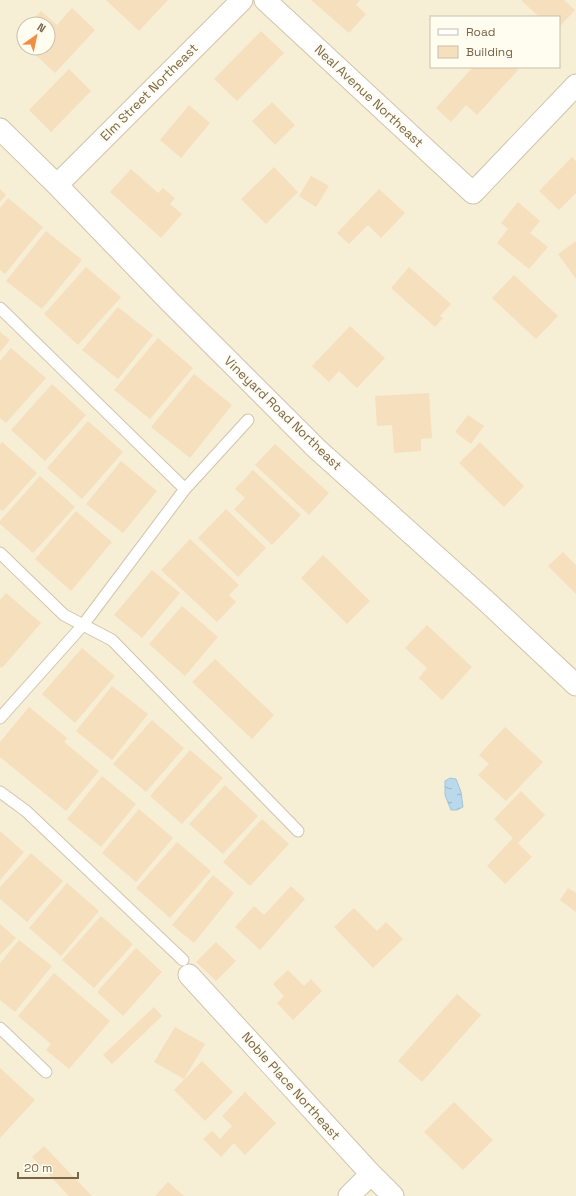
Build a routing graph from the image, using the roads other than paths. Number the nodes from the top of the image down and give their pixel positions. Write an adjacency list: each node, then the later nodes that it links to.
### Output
1 (242, 0): 5 (street, Elm Street Northeast)
2 (265, 0): 3 (street, Neal Avenue Northeast)
3 (576, 85)
4 (0, 129): 5 (street, Vineyard Road Northeast)
5 (57, 184): 11 (street, Vineyard Road Northeast)
6 (0, 308): 8 (lane)
7 (248, 420): 8 (lane)
8 (185, 489): 10 (lane)
9 (0, 553): 10 (lane)
10 (83, 625): 12 (lane); 14 (lane)
11 (576, 685)
12 (0, 718)
13 (0, 792): 15 (lane)
14 (298, 831)
15 (186, 968): 18 (street, Noble Place Northeast)
16 (0, 1028): 17 (lane)
17 (46, 1072)
18 (371, 1174): 19 (street); 20 (street, Noble Place Northeast)
19 (349, 1196)
20 (393, 1196)

